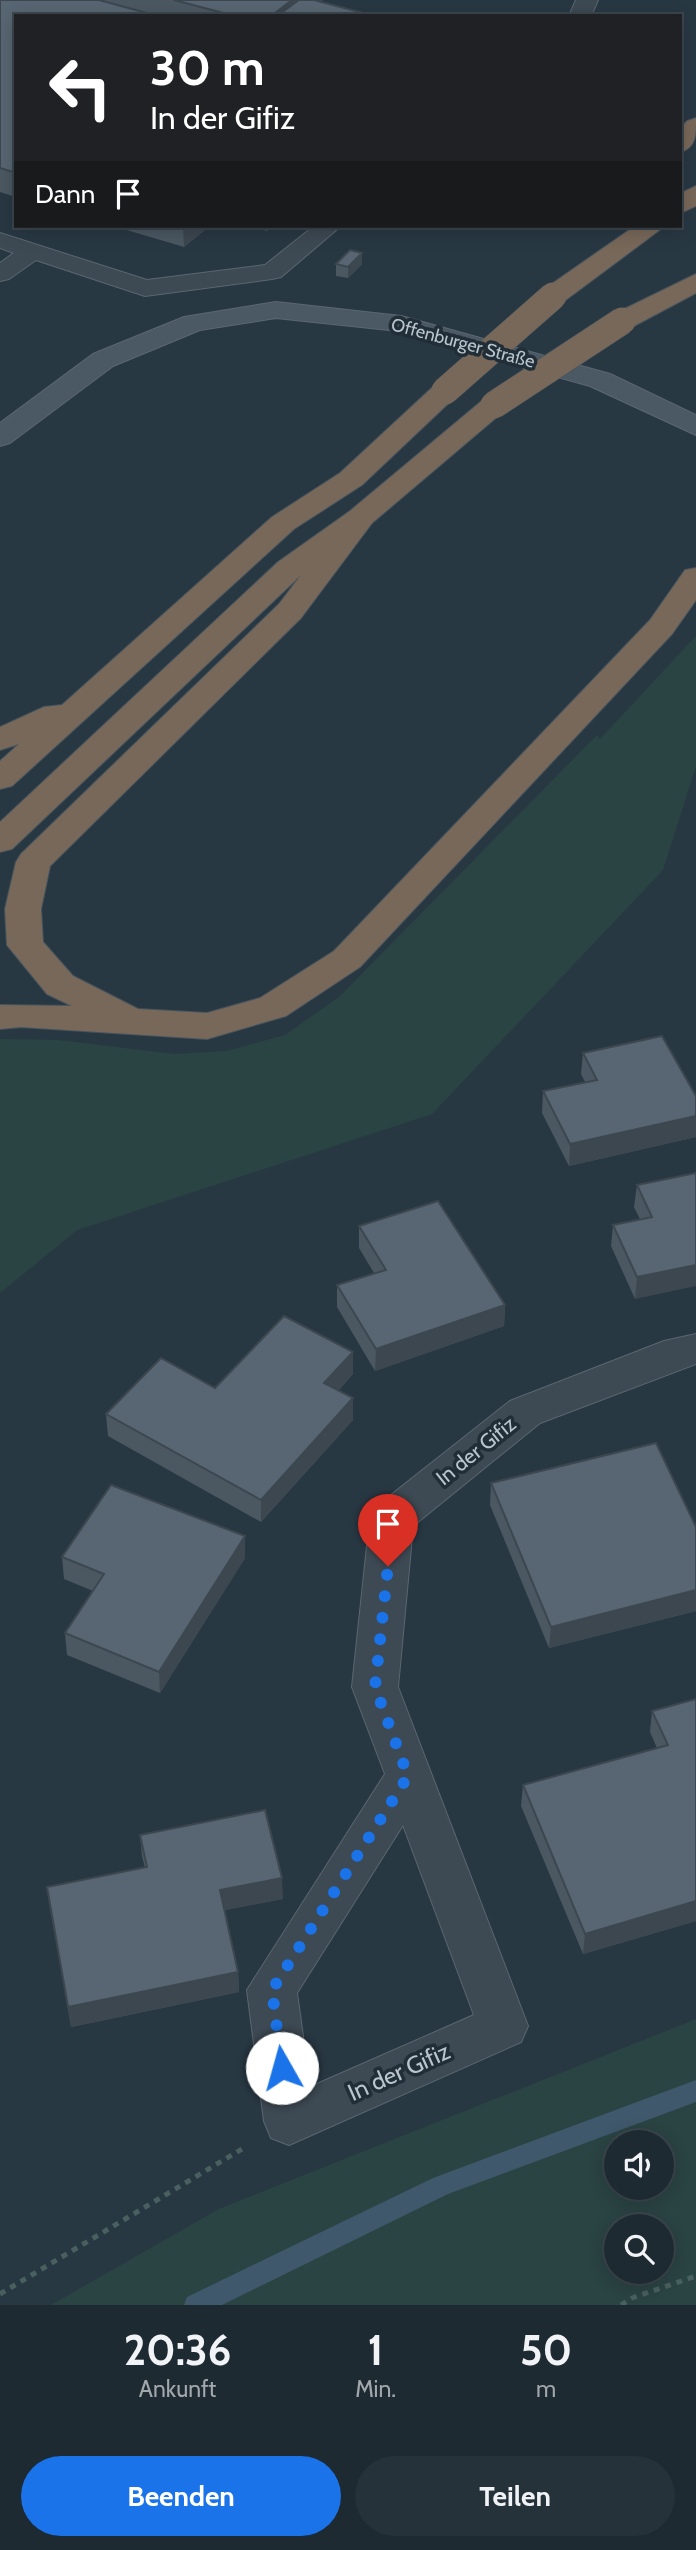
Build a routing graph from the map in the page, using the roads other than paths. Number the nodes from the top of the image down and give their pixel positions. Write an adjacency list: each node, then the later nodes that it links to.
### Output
1 (696, 126): 2 (highway)
2 (682, 143)
3 (326, 228): 7 (lane)
4 (649, 228): 10 (highway)
5 (597, 233): 10 (highway)
6 (0, 240): 7 (lane)
7 (33, 251): 8 (lane)
8 (0, 274)
9 (696, 282): 14 (highway, bridge)
10 (553, 296): 13 (highway, bridge)
11 (696, 426): 12 (street, Offenburger Straße)
12 (0, 437)
13 (351, 480): 15 (highway); 17 (highway)
14 (361, 517): 15 (highway); 22 (highway)
15 (289, 569): 20 (highway)
16 (696, 577): 22 (highway)
17 (89, 699): 18 (highway); 19 (highway)
18 (0, 740)
19 (0, 779)
20 (0, 841)
21 (0, 1017): 22 (highway)
22 (140, 1024)
23 (696, 1349): 24 (street, In der Gifiz)
24 (408, 1776): 24 (street, In der Gifiz)

